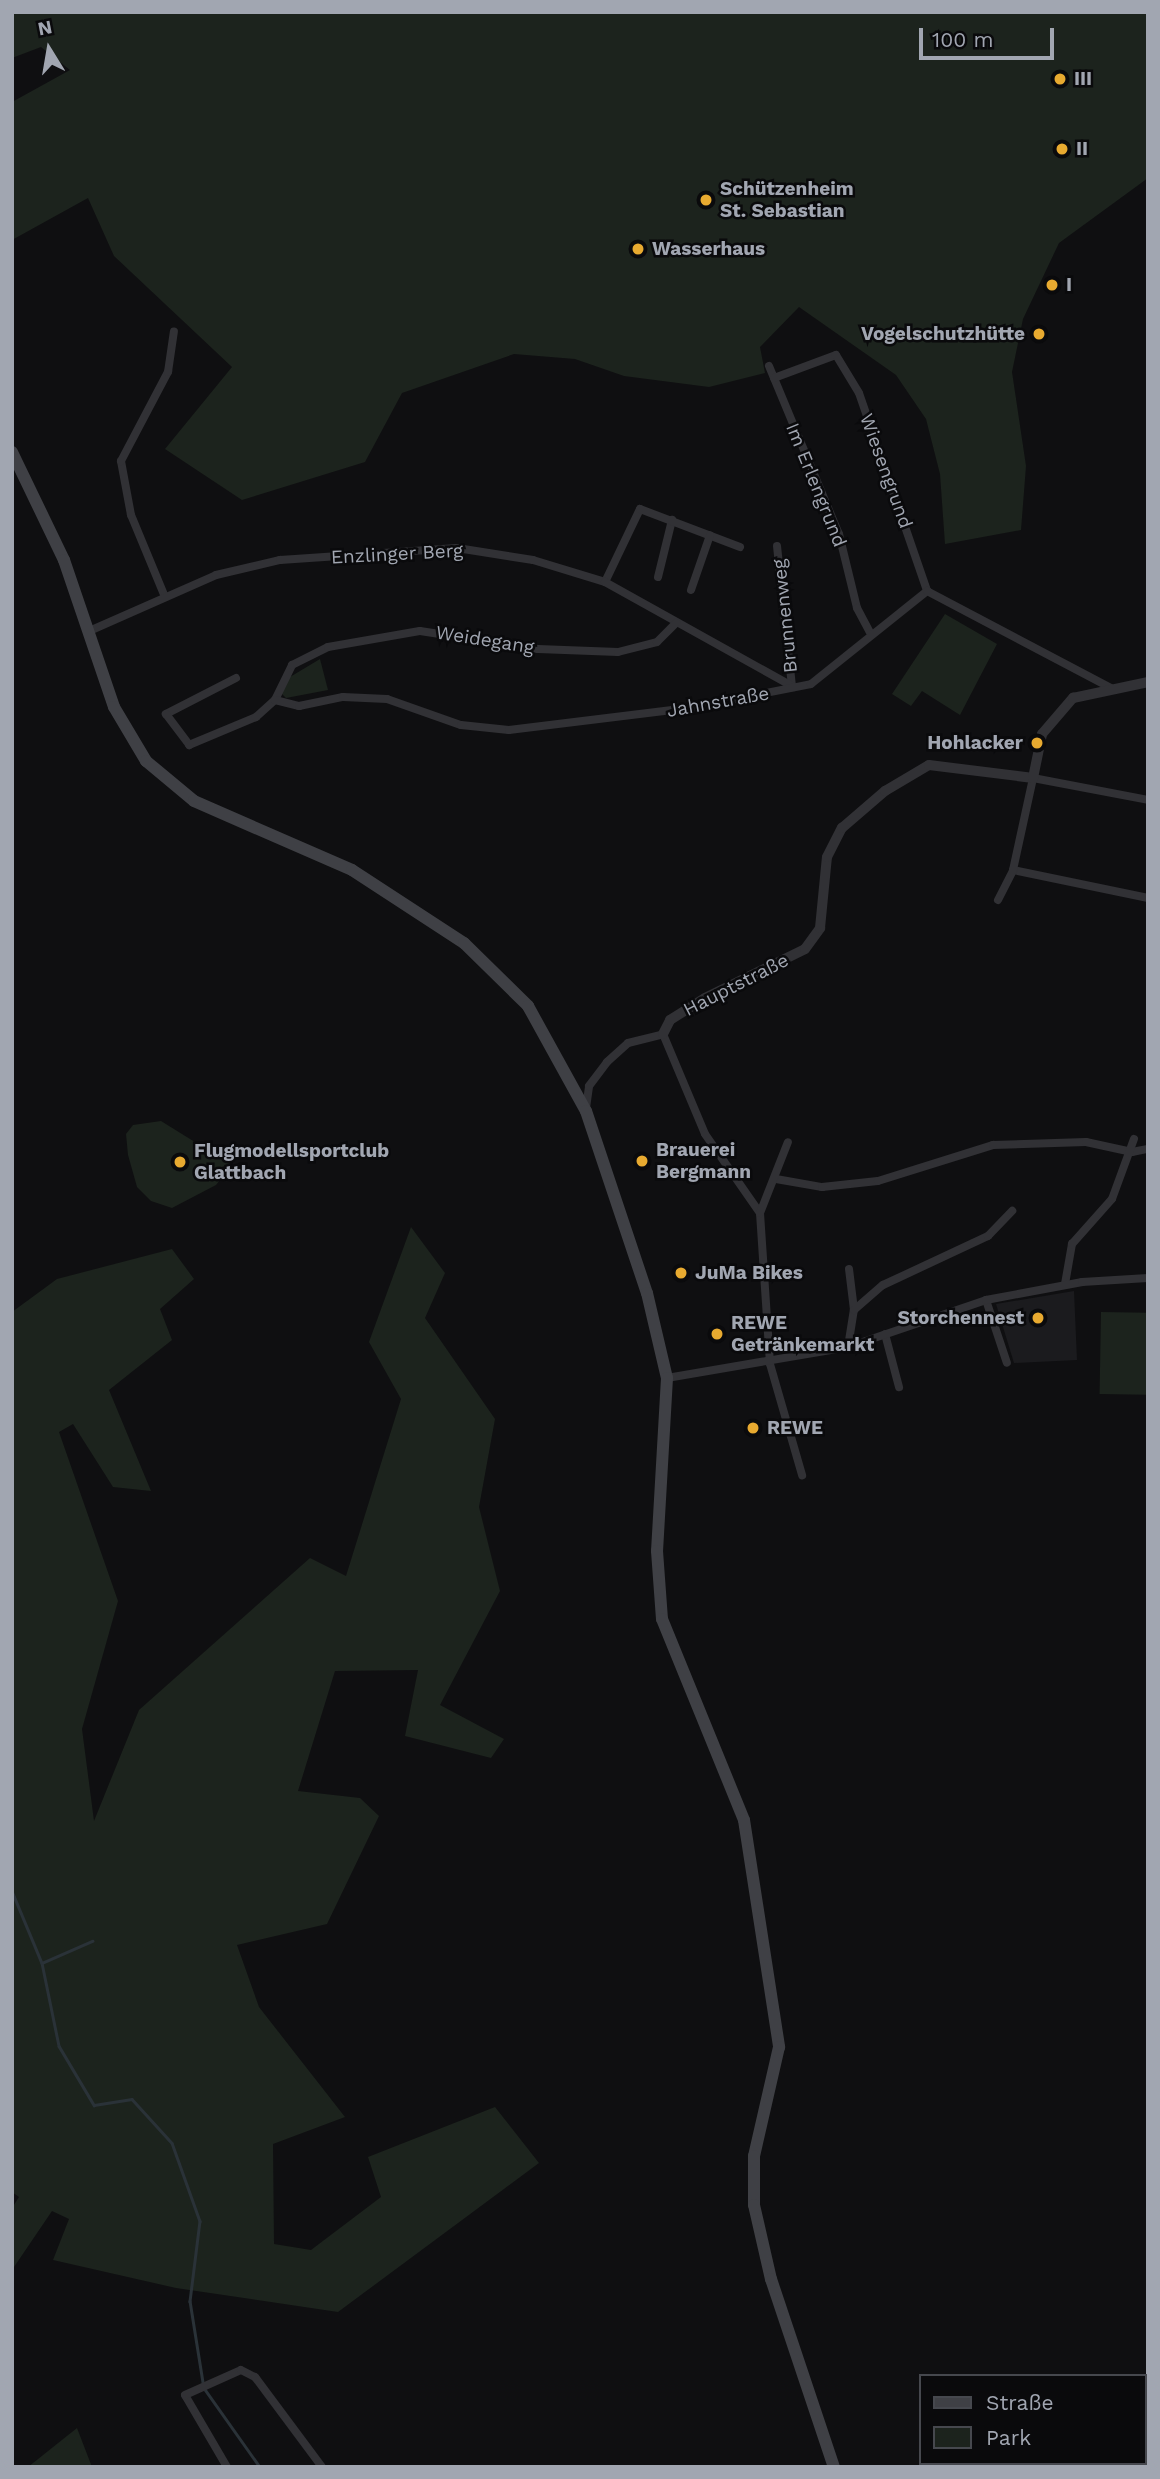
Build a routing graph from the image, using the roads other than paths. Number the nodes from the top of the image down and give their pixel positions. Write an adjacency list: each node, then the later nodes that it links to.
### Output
1 (174, 331): 13 (street)
2 (769, 366): 3 (street, Im Erlengrund)
3 (774, 378): 12 (street, Wiesengrund); 16 (street, Im Erlengrund)
4 (12, 452): 15 (main road)
5 (672, 520): 6 (street); 9 (street); 10 (street)
6 (710, 535): 8 (street); 11 (street)
7 (777, 546): 19 (street, Brunnenweg)
8 (740, 547)
9 (658, 577)
10 (605, 582): 13 (street, Enzlinger Berg); 14 (street, Enzlinger Berg)
11 (691, 590)
12 (927, 591): 16 (street, Jahnstraße); 20 (street)
13 (164, 597): 15 (street, Enzlinger Berg)
14 (676, 622): 19 (street, Enzlinger Berg); 21 (street, Weidegang)
15 (86, 632): 28 (main road)
16 (870, 632): 19 (street, Jahnstraße)
17 (236, 678): 21 (street, Weidegang)
18 (1148, 682): 20 (street)
19 (796, 687): 21 (street, Jahnstraße)
20 (1111, 688): 22 (street)
21 (275, 700)
22 (1032, 778): 23 (street); 24 (street); 27 (street, Hauptstraße)
23 (1148, 800)
24 (1013, 870): 25 (street); 26 (street)
25 (1148, 898)
26 (998, 900)
27 (663, 1034): 28 (street); 35 (street)
28 (586, 1111): 45 (main road)
29 (1134, 1139): 32 (street)
30 (788, 1142): 33 (street)
31 (1148, 1149): 32 (street)
32 (1132, 1152): 33 (street); 38 (street)
33 (776, 1179): 35 (street)
34 (1012, 1211): 40 (street)
35 (760, 1213): 44 (street)
36 (849, 1269): 40 (street)
37 (1148, 1278): 38 (street)
38 (1065, 1284): 39 (street)
39 (986, 1300): 41 (street); 43 (street)
40 (854, 1310): 42 (street)
41 (885, 1334): 42 (street); 46 (street)
42 (848, 1348): 44 (street)
43 (1007, 1363)
44 (770, 1364): 45 (street); 47 (street)
45 (667, 1378): 50 (main road)
46 (899, 1387)
47 (802, 1475)
48 (227, 2467): 49 (street)
49 (322, 2467)
50 (834, 2467)

